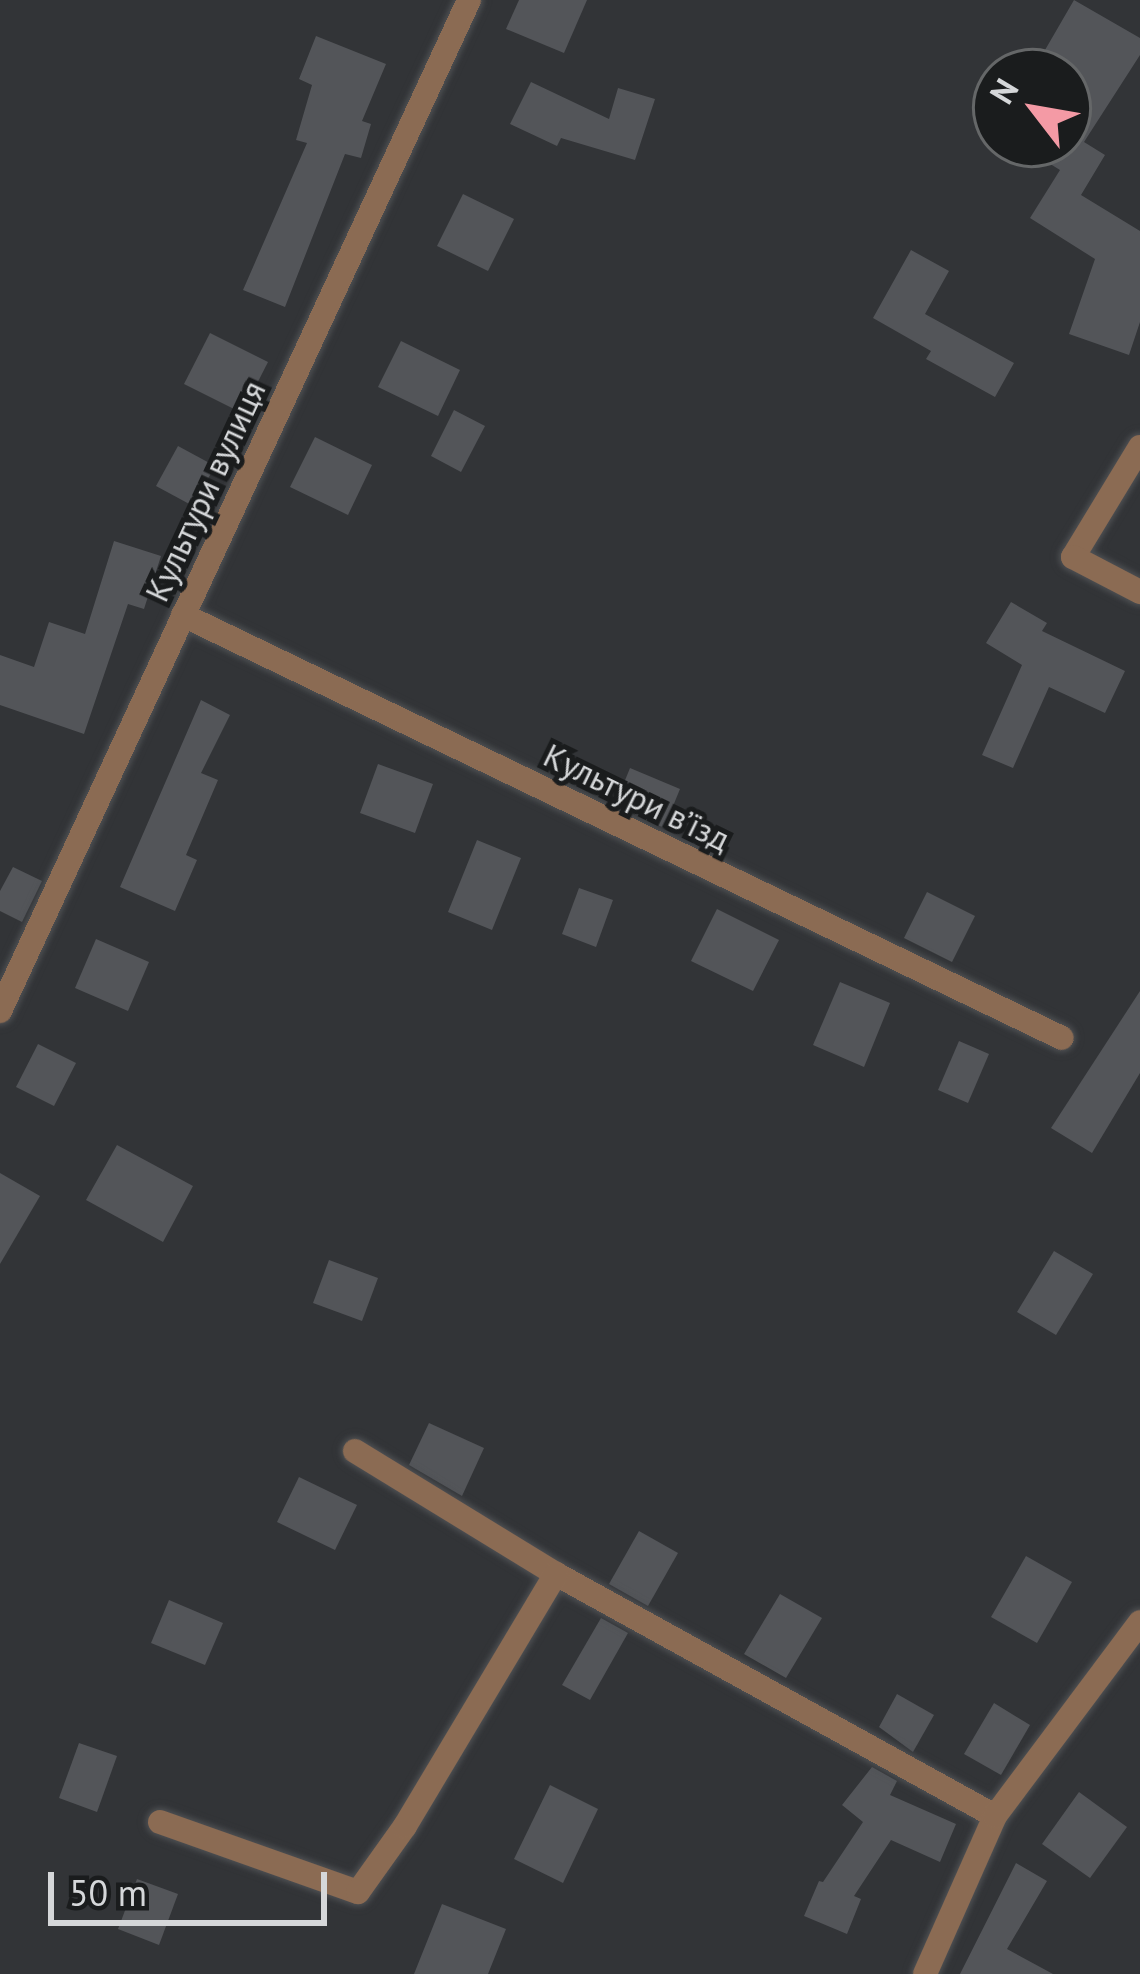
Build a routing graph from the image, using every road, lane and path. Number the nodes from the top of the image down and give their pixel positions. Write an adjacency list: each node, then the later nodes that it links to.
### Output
1 (470, 0): 4 (street, Культури вулиця)
2 (1140, 447): 3 (street)
3 (1140, 592)
4 (183, 615): 5 (street, Культури вулиця); 6 (street, Культури в’їзд)
5 (0, 1011)
6 (1062, 1038)
7 (356, 1451): 8 (street)
8 (556, 1574): 10 (street); 11 (street)
9 (1140, 1622): 10 (street)
10 (995, 1816): 12 (street)
11 (160, 1822)
12 (925, 1974)

